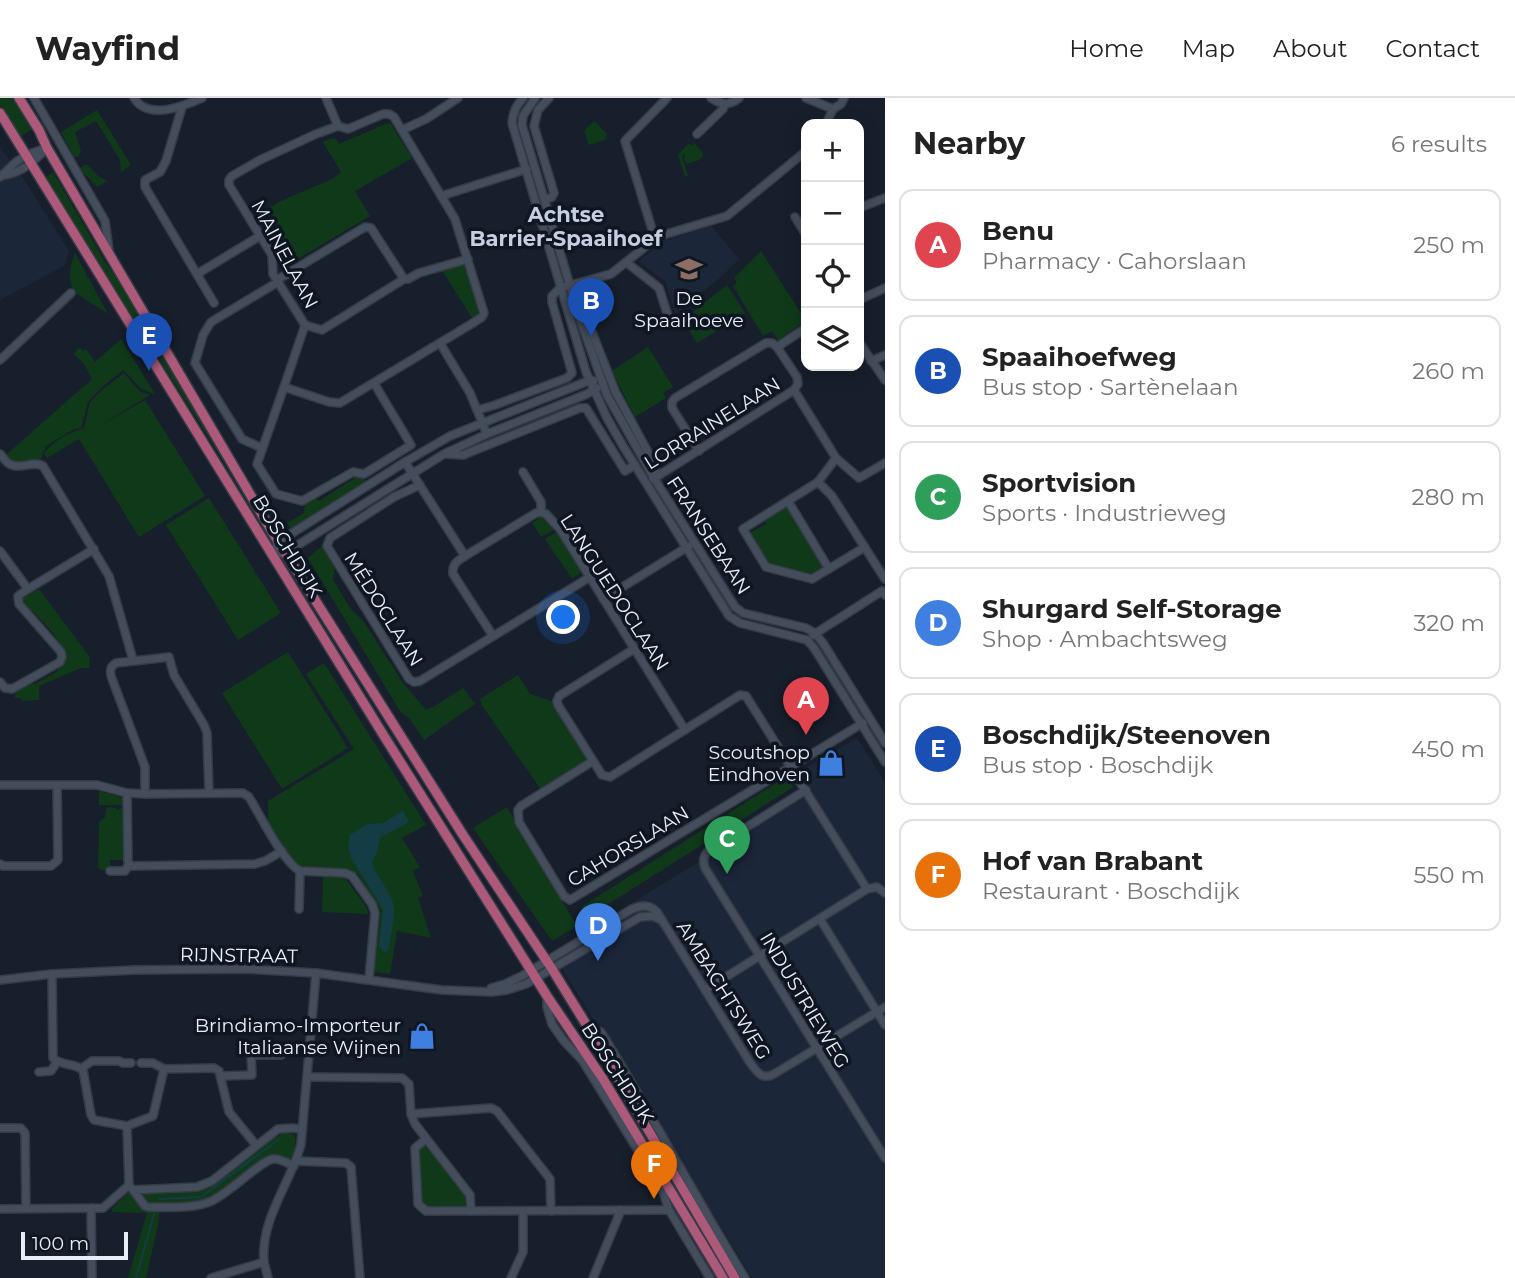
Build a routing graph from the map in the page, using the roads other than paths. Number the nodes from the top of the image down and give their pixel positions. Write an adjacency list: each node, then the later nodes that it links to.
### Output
1 (19, 98): 23 (main road, BOSCHDIJK)
2 (34, 98): 37 (street, BOSCHDIJK)
3 (134, 98): 16 (street)
4 (202, 98): 16 (street)
5 (326, 98): 20 (street)
6 (458, 98): 21 (street)
7 (523, 98): 27 (street, FRANSEBAAN)
8 (535, 98): 26 (street, FRANSEBAAN)
9 (549, 98): 31 (street, FRANSEBAAN)
10 (667, 98): 36 (street)
11 (711, 98): 15 (street)
12 (740, 98): 15 (street)
13 (806, 98): 17 (street)
14 (844, 98): 17 (street)
15 (725, 104): 22 (street)
16 (182, 107): 40 (street)
17 (833, 109): 19 (street)
18 (0, 113): 25 (main road, BOSCHDIJK)
19 (828, 119)
20 (338, 126): 21 (street, MAINELAAN); 35 (street, MAINELAAN)
21 (402, 130): 29 (street)
22 (697, 134)
23 (47, 148): 25 (street); 37 (main road, BOSCHDIJK)
24 (801, 154): 36 (street)
25 (29, 160): 28 (street); 91 (main road, BOSCHDIJK)
26 (535, 167): 27 (street); 31 (street, FRANSEBAAN)
27 (524, 170): 29 (street); 44 (street, FRANSEBAAN)
28 (2, 176)
29 (441, 196): 38 (street)
30 (885, 198): 32 (street)
31 (544, 200): 43 (street, FRANSEBAAN)
32 (864, 206)
33 (795, 217): 34 (street)
34 (801, 227)
35 (260, 236): 40 (street); 42 (street, MAINELAAN)
36 (655, 239): 39 (street)
37 (110, 255): 85 (main road, BOSCHDIJK)
38 (468, 259): 41 (street); 53 (street)
39 (626, 262): 43 (street); 49 (street)
40 (197, 274): 48 (street)
41 (404, 279): 42 (street); 51 (street)
42 (277, 281): 51 (street, MAINELAAN); 69 (street)
43 (570, 286): 44 (street); 50 (street, FRANSEBAAN)
44 (560, 288): 59 (street, FRANSEBAAN); 66 (street, FRANSEBAAN)
45 (885, 288): 47 (street)
46 (71, 293): 57 (street)
47 (864, 298)
48 (215, 303)
49 (668, 316)
50 (580, 319): 61 (street, FRANSEBAAN); 79 (street)
51 (305, 325): 63 (street, MAINELAAN)
52 (801, 331): 54 (street, LORRAINELAAN)
53 (440, 343): 62 (street); 66 (street)
54 (777, 347): 64 (street, LORRAINELAAN); 70 (street)
55 (864, 350): 58 (street)
56 (885, 355): 58 (street)
57 (0, 360)
58 (871, 361): 60 (street)
59 (590, 380): 61 (street); 65 (street, FRANSEBAAN); 67 (street)
60 (885, 380)
61 (602, 382): 65 (street); 79 (street, FRANSEBAAN)
62 (374, 383): 63 (street); 69 (street)
63 (284, 387): 69 (street, MAINELAAN)
64 (794, 390): 70 (street, LORRAINELAAN); 73 (street)
65 (594, 391): 68 (street); 76 (street, FRANSEBAAN)
66 (478, 410): 67 (street)
67 (483, 423): 68 (street); 74 (street)
68 (487, 434): 72 (street)
69 (262, 448)
70 (699, 451): 79 (street, LORRAINELAAN)
71 (0, 454): 89 (street)
72 (444, 454): 76 (street, FRANSEBAAN); 78 (street)
73 (836, 458): 75 (street); 80 (street)
74 (405, 462): 78 (street); 85 (street)
75 (885, 463)
76 (635, 465): 81 (street, FRANSEBAAN)
77 (523, 472): 84 (street, LANGUEDOCLAAN)
78 (413, 473): 82 (street); 92 (street)
79 (654, 478): 81 (street, LORRAINELAAN); 86 (street, FRANSEBAAN)
80 (818, 482): 83 (street); 87 (street)
81 (646, 483): 88 (street, FRANSEBAAN)
82 (420, 485): 93 (street); 101 (street, MÉDOCLAAN)
83 (788, 501): 94 (street); 94 (street)
84 (541, 512): 93 (street); 95 (street, LANGUEDOCLAAN)
85 (278, 542): 91 (street); 92 (main road, BOSCHDIJK)
86 (694, 543): 88 (street); 100 (street, FRANSEBAAN)
87 (864, 547): 94 (street); 96 (street)
88 (686, 548): 99 (street); 102 (street, FRANSEBAAN)
89 (94, 549): 97 (street); 104 (street)
90 (0, 551): 97 (street)
91 (272, 554): 92 (street); 135 (main road, BOSCHDIJK)
92 (285, 554): 132 (main road, BOSCHDIJK)
93 (465, 556): 101 (street)
94 (830, 569)
95 (590, 577): 99 (street, LANGUEDOCLAAN); 101 (street)
96 (885, 579)
97 (28, 589): 105 (street)
98 (884, 592): 100 (street)
99 (603, 598): 103 (street, LANGUEDOCLAAN)
100 (815, 633): 102 (street); 106 (street)
101 (495, 635)
102 (807, 640): 107 (street)
103 (634, 649): 108 (street, LANGUEDOCLAAN); 110 (street)
104 (133, 660): 117 (street); 118 (street)
105 (0, 682)
106 (870, 719): 107 (street, CAHORSLAAN); 109 (street)
107 (861, 724): 111 (street); 112 (street, CAHORSLAAN)
108 (685, 730): 110 (street); 112 (street)
109 (885, 743)
110 (593, 761): 112 (street, CAHORSLAAN)
111 (885, 762)
112 (792, 766): 115 (street)
113 (0, 785): 114 (street)
114 (57, 785): 116 (street); 120 (street)
115 (806, 790): 124 (street); 131 (street, INDUSTRIEWEG)
116 (127, 793): 118 (street); 121 (street)
117 (209, 793): 118 (street); 119 (street)
118 (145, 794)
119 (282, 850): 121 (street); 123 (street)
120 (0, 864)
121 (129, 864): 122 (street)
122 (110, 871)
123 (300, 872): 126 (street); 137 (street)
124 (867, 889): 125 (street); 127 (street)
125 (885, 892)
126 (299, 909)
127 (820, 919): 131 (street); 141 (street)
128 (615, 920): 129 (street, AMBACHTSWEG); 130 (street); 132 (street, AMBACHTSWEG)
129 (661, 920): 130 (street, AMBACHTSWEG); 138 (street, AMBACHTSWEG)
130 (621, 928): 132 (street, AMBACHTSWEG)
131 (760, 956): 138 (street); 144 (street, INDUSTRIEWEG)
132 (550, 965): 135 (street, RIJNSTRAAT); 143 (main road, BOSCHDIJK)
133 (316, 972): 134 (street, RIJNSTRAAT); 137 (street, RIJNSTRAAT); 153 (street)
134 (52, 974): 136 (street, RIJNSTRAAT); 146 (street)
135 (534, 975): 137 (street, RIJNSTRAAT); 139 (main road, BOSCHDIJK)
136 (0, 979)
137 (369, 979)
138 (705, 990): 144 (street, AMBACHTSWEG)
139 (547, 996): 167 (street, BOSCHDIJK); 179 (main road, BOSCHDIJK)
140 (885, 1007): 141 (street)
141 (876, 1012): 142 (street); 144 (street)
142 (885, 1025)
143 (589, 1029): 180 (main road, BOSCHDIJK); 181 (street, BOSCHDIJK)
144 (816, 1048): 160 (street, INDUSTRIEWEG)
145 (281, 1055): 152 (street)
146 (57, 1062): 149 (street); 151 (street)
147 (131, 1063): 149 (street)
148 (141, 1063): 150 (street)
149 (82, 1068): 155 (street)
150 (164, 1069): 152 (street); 155 (street)
151 (39, 1072)
152 (221, 1076): 159 (street)
153 (307, 1077): 154 (street); 157 (street)
154 (411, 1114): 158 (street); 170 (street)
155 (127, 1126): 162 (street)
156 (0, 1128): 163 (street)
157 (302, 1129): 159 (street); 161 (street)
158 (426, 1139): 168 (street); 168 (street)
159 (256, 1145): 162 (street)
160 (885, 1158)
161 (295, 1163): 162 (street); 171 (street); 175 (street)
162 (131, 1188): 165 (street)
163 (26, 1208): 164 (street); 165 (street)
164 (0, 1209)
165 (91, 1209): 172 (street)
166 (621, 1210): 167 (street); 170 (street); 177 (street)
167 (669, 1210): 178 (street, BOSCHDIJK)
168 (471, 1211): 169 (street)
169 (523, 1211): 170 (street); 176 (street)
170 (551, 1211)
171 (264, 1262): 173 (street); 174 (street)
172 (92, 1278)
173 (211, 1278)
174 (268, 1278)
175 (360, 1278)
176 (512, 1278)
177 (593, 1278)
178 (710, 1278)
179 (723, 1278)
180 (735, 1278)
181 (745, 1278)

